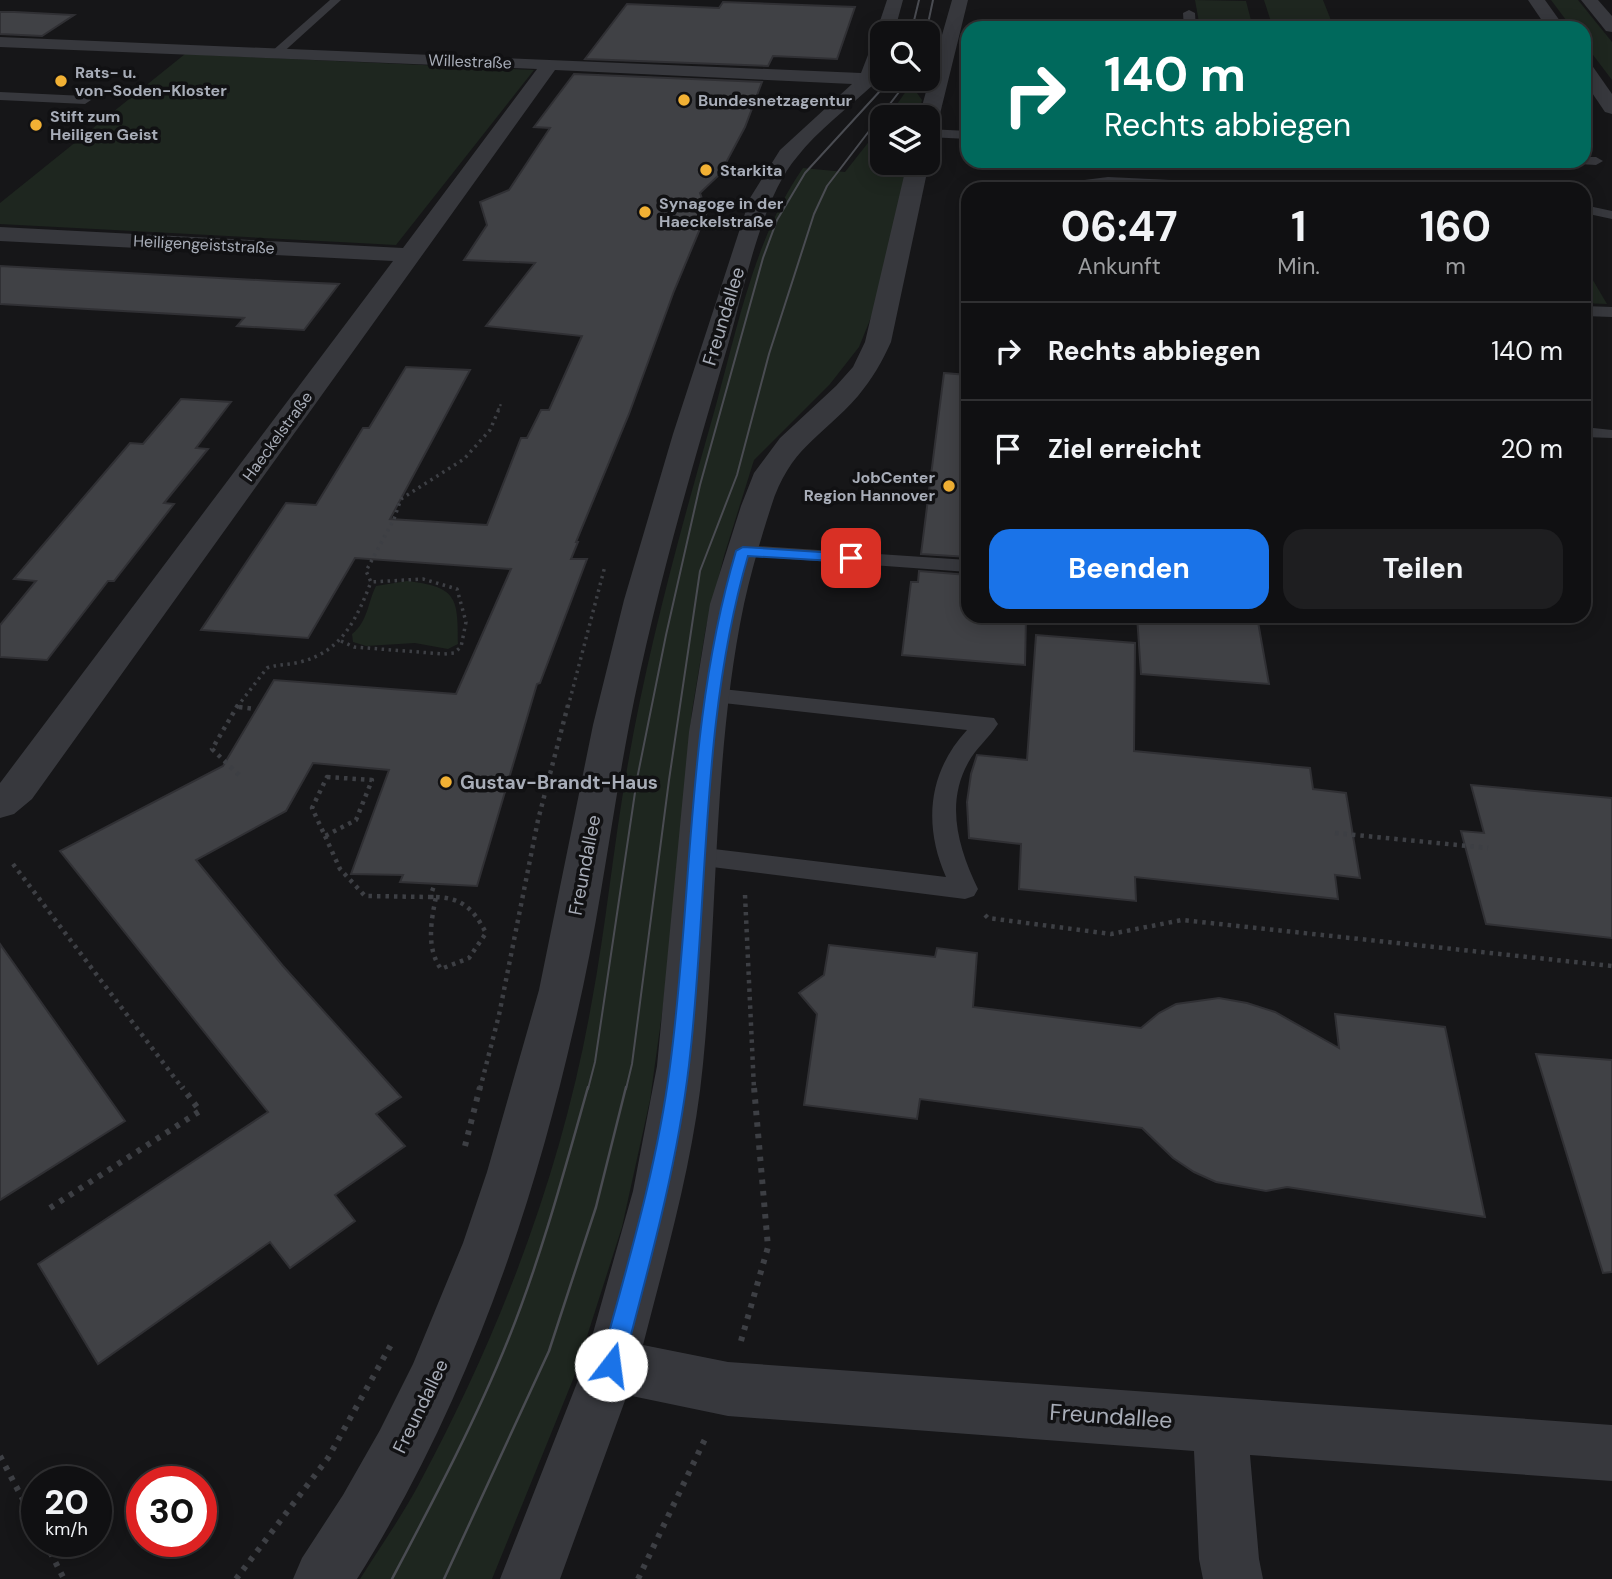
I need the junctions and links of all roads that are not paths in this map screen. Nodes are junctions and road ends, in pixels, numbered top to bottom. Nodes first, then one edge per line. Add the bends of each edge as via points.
1 (336, 0) edge
2 (895, 0) edge
3 (960, 0) edge
4 (1536, 0) edge
5 (1589, 0) edge
6 (1189, 13) dead end
7 (889, 21) edge
8 (1190, 21) edge
9 (1551, 21) edge
10 (1612, 27) edge
11 (0, 42) edge
12 (275, 54) junction
13 (870, 60) edge
14 (550, 64) junction
15 (870, 66) edge
16 (1591, 78) edge
17 (940, 79) edge
18 (0, 96) edge
19 (85, 100) dead end
20 (1612, 108) edge
21 (940, 134) edge
22 (961, 135) edge
23 (915, 175) edge
24 (1098, 182) edge
25 (1130, 182) edge
26 (1591, 210) edge
27 (1612, 215) edge
28 (0, 233) edge
29 (409, 255) junction
30 (1591, 311) edge
31 (1612, 312) edge
32 (1591, 433) edge
33 (1607, 434) dead end
34 (743, 551) junction
35 (961, 566) edge
36 (713, 696) junction
37 (0, 804) edge
38 (696, 857) junction
39 (611, 1365) junction
40 (1220, 1424) junction
41 (1612, 1453) edge
42 (323, 1579) edge
43 (530, 1579) edge
44 (1233, 1579) edge

1 - 12 lane
2 - 7 street
3 - 17 street
4 - 9 street
5 - 10 street
6 - 8 lane
11 - 12 street, Willestraße
12 - 14 street, Willestraße
13 - 14 street, Willestraße
14 - 29 street, Haeckelstraße
15 - 42 street, Freundallee via 787,154 761,198 663,513 611,723 552,1024 509,1185 447,1352 410,1430
16 - 20 street
18 - 19 lane
21 - 22 lane
23 - 34 street via 878,342 859,377 790,444 769,473
24 - 25 lane
26 - 27 lane
28 - 29 street, Heiligengeiststraße
29 - 37 street, Haeckelstraße via 72,718 18,789
30 - 31 lane
32 - 33 lane
34 - 35 lane
34 - 36 street via 727,604
36 - 38 street
36 - 38 lane via 986,724 957,758 943,796 947,850 965,889
38 - 39 street via 680,1066 658,1191
39 - 40 street, Freundallee via 728,1389
39 - 43 street
40 - 41 street, Freundallee
40 - 44 street

